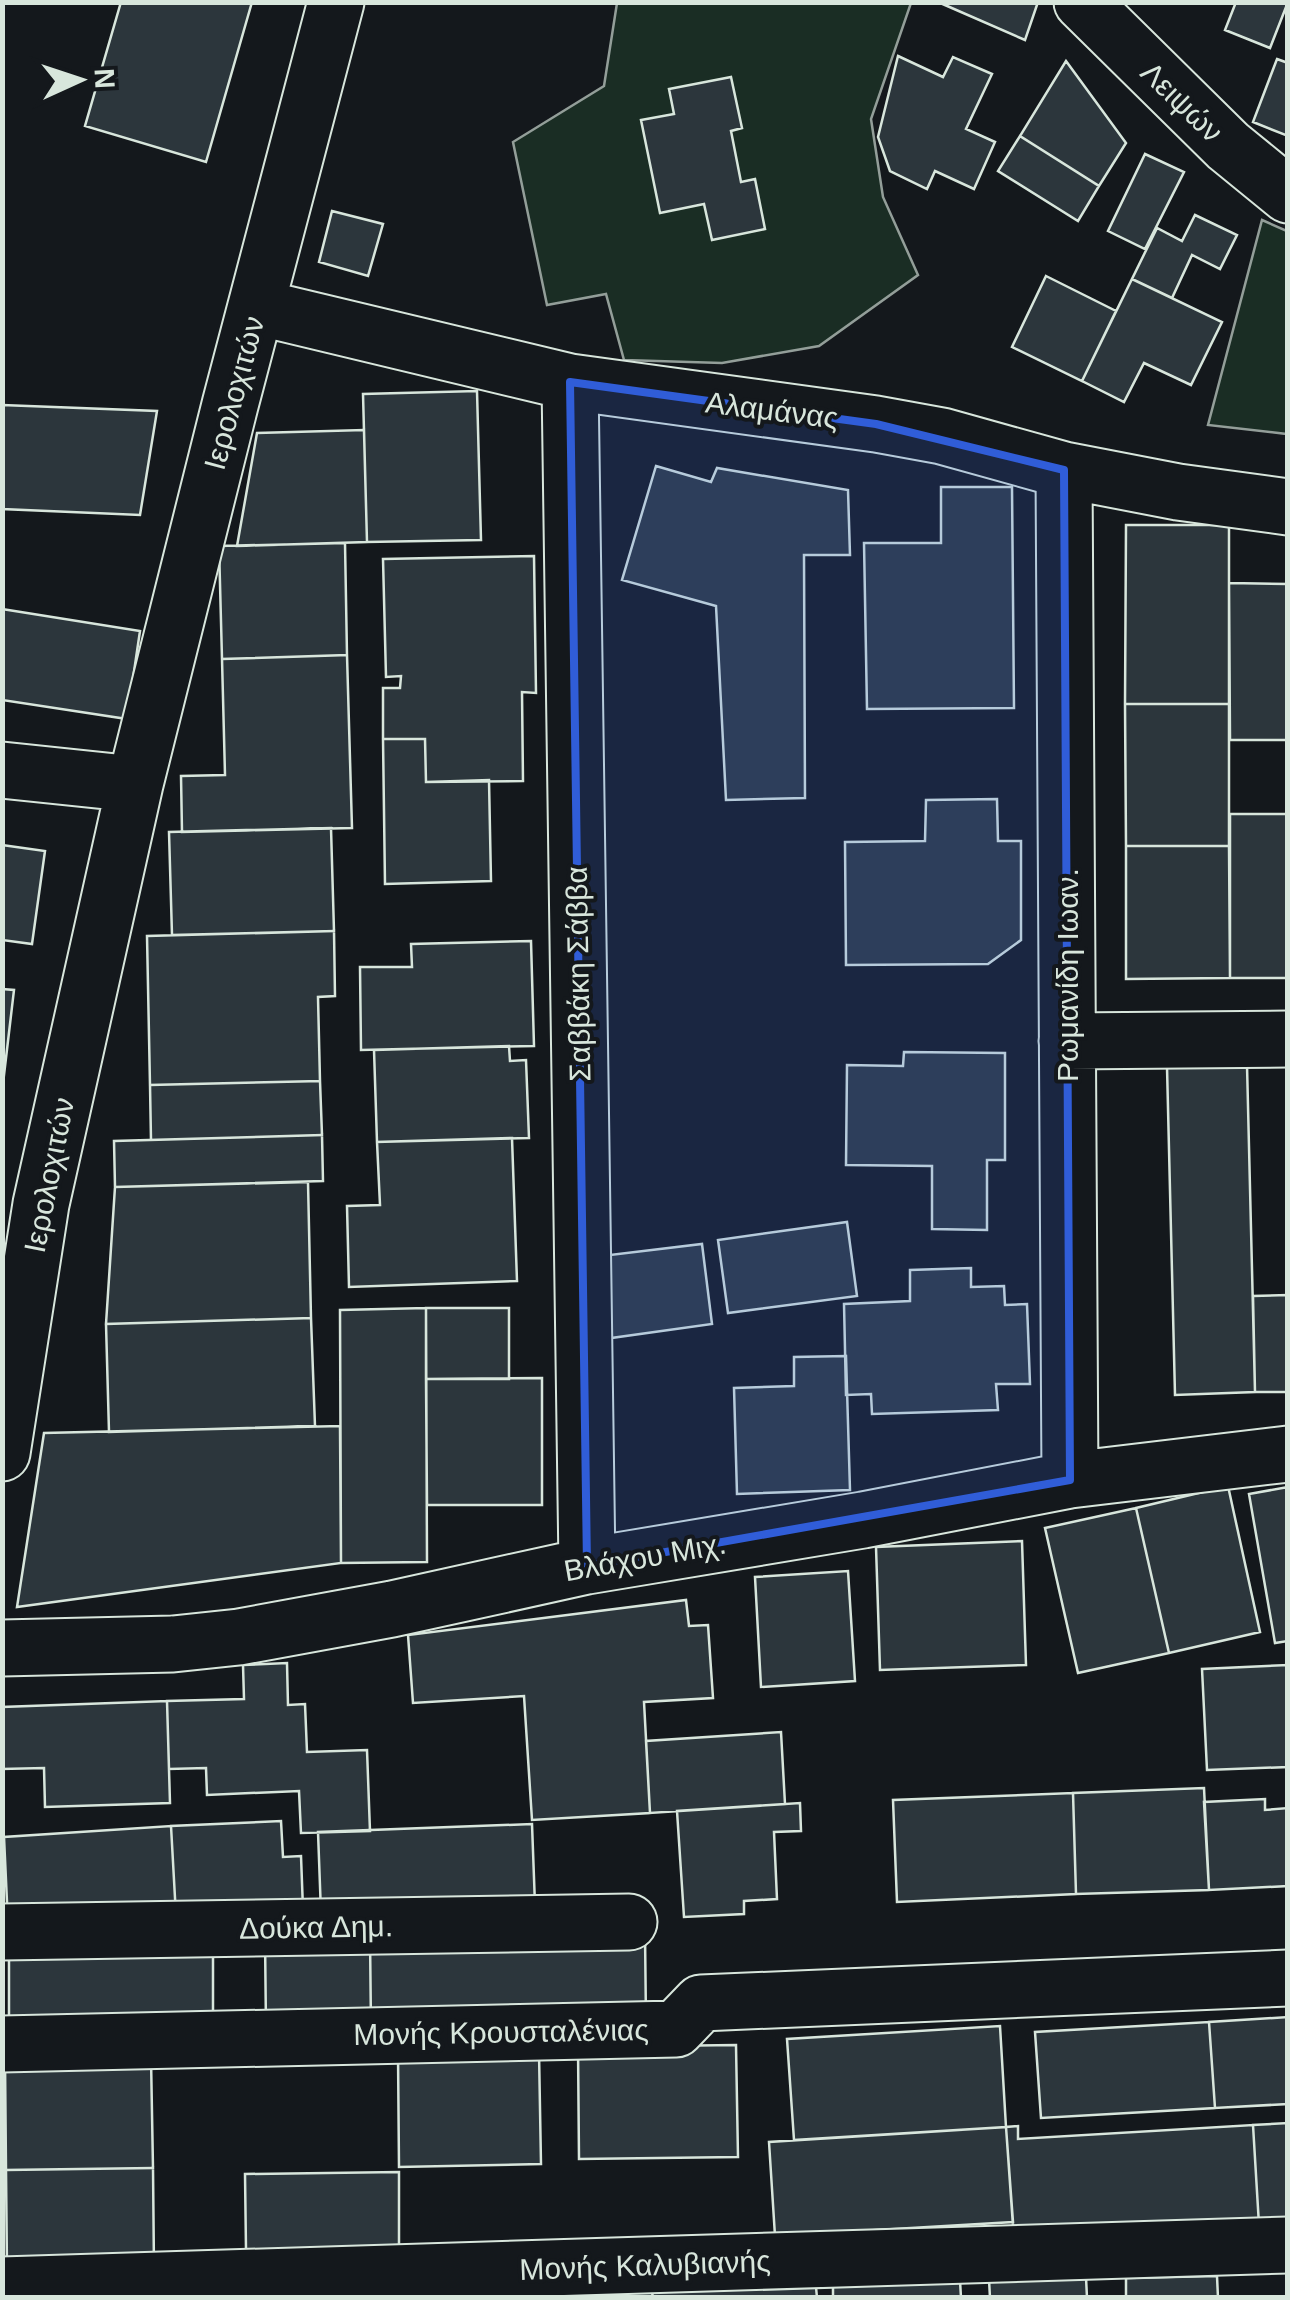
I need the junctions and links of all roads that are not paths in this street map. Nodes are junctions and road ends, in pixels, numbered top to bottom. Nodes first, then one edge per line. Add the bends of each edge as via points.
1 (336, 2) edge
2 (1082, 2) edge
3 (1288, 195) edge
4 (257, 307) junction
5 (570, 382) junction
6 (1064, 470) junction
7 (1288, 506) edge
8 (2, 770) edge
9 (135, 784) junction
10 (1288, 1040) edge
11 (1068, 1041) junction
12 (2, 1452) edge
13 (1288, 1454) edge
14 (1070, 1480) junction
15 (587, 1566) junction
16 (2, 1648) edge
17 (629, 1922) dead end
18 (2, 1932) edge
19 (1288, 1978) edge
20 (2, 2044) edge
21 (1288, 2245) edge
22 (2, 2285) edge

1 - 4 street, Ιερολοχιτών
2 - 3 street, Λειψών via 1228,146
4 - 5 street, Αλαμάνας
4 - 9 street, Ιερολοχιτών
5 - 6 street, Αλαμάνας via 876,424
5 - 15 street, Σαββάκη Σάββα
6 - 7 street, Αλαμάνας
6 - 11 street, Ρωμανίδη Ιωαν.
8 - 9 street
9 - 12 street, Ιερολοχιτών via 41,1204
10 - 11 street
11 - 14 street, Ρωμανίδη Ιωαν.
13 - 14 street, Βλάχου Μιχ.
14 - 15 street, Βλάχου Μιχ.
15 - 16 street, Βλάχου Μιχ. via 239,1637
17 - 18 street, Δούκα Δημ.
19 - 20 street, Μονής Κρουσταλένιας via 701,2002 676,2028
21 - 22 street, Μονής Καλυβιανής

